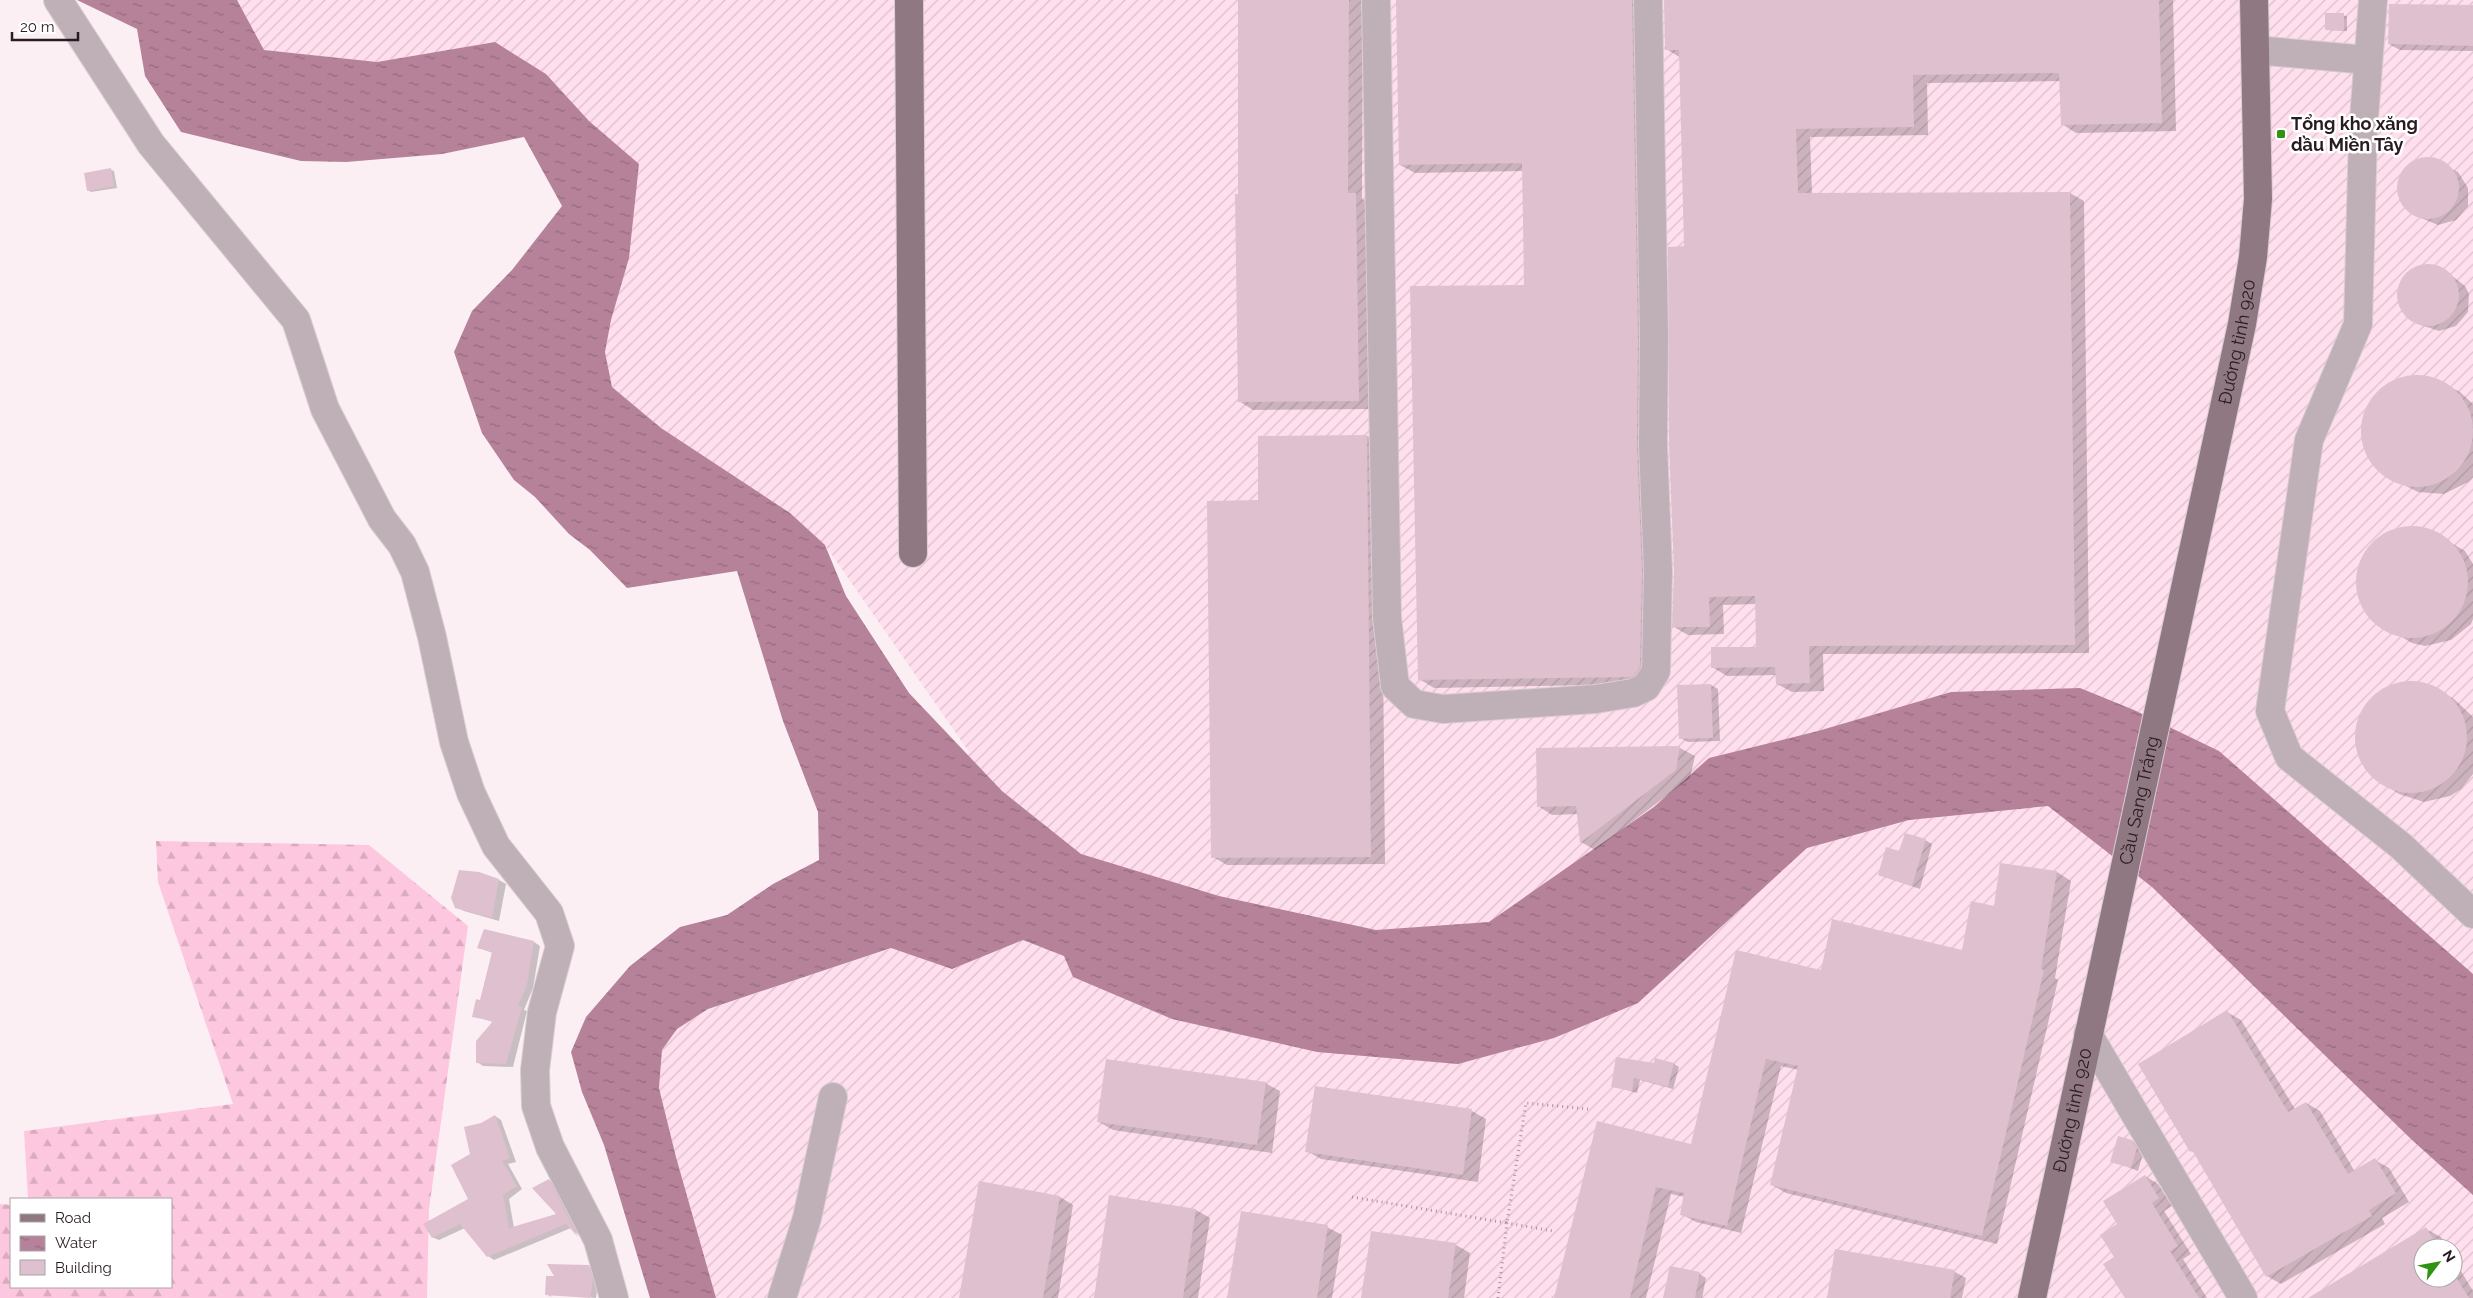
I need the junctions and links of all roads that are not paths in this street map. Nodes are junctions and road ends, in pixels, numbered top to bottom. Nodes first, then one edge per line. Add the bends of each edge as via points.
1 (58, 0) edge
2 (909, 0) edge
3 (1376, 0) edge
4 (1648, 0) edge
5 (2254, 0) edge
6 (2373, 0) edge
7 (2255, 50) junction
8 (2368, 60) junction
9 (913, 553) dead end
10 (2165, 679) joint
11 (2473, 914) edge
12 (2113, 922) joint
13 (2088, 1034) junction
14 (832, 1098) dead end
15 (614, 1298) edge
16 (782, 1298) edge
17 (2032, 1298) edge
18 (2243, 1298) edge

1 - 15 street via 151,144 296,320 325,409 382,518 402,545 415,572 454,742 471,793 496,846 550,913 560,946 542,1012 535,1070 536,1106 550,1147 598,1240
2 - 9 main road
3 - 4 street via 1387,618 1395,686 1414,704 1443,709 1596,699 1632,693 1646,687 1656,671 1658,570 1653,444
5 - 7 main road, Đường tỉnh 920
6 - 8 street
7 - 8 street
7 - 10 main road, Đường tỉnh 920 via 2258,199 2253,257 2242,324
8 - 11 street via 2358,324 2309,440 2270,711 2289,757 2401,846
10 - 12 main road, Cầu Sang Trắng
12 - 13 main road, Đường tỉnh 920
13 - 17 main road, Đường tỉnh 920
13 - 18 street
14 - 16 street via 807,1218

